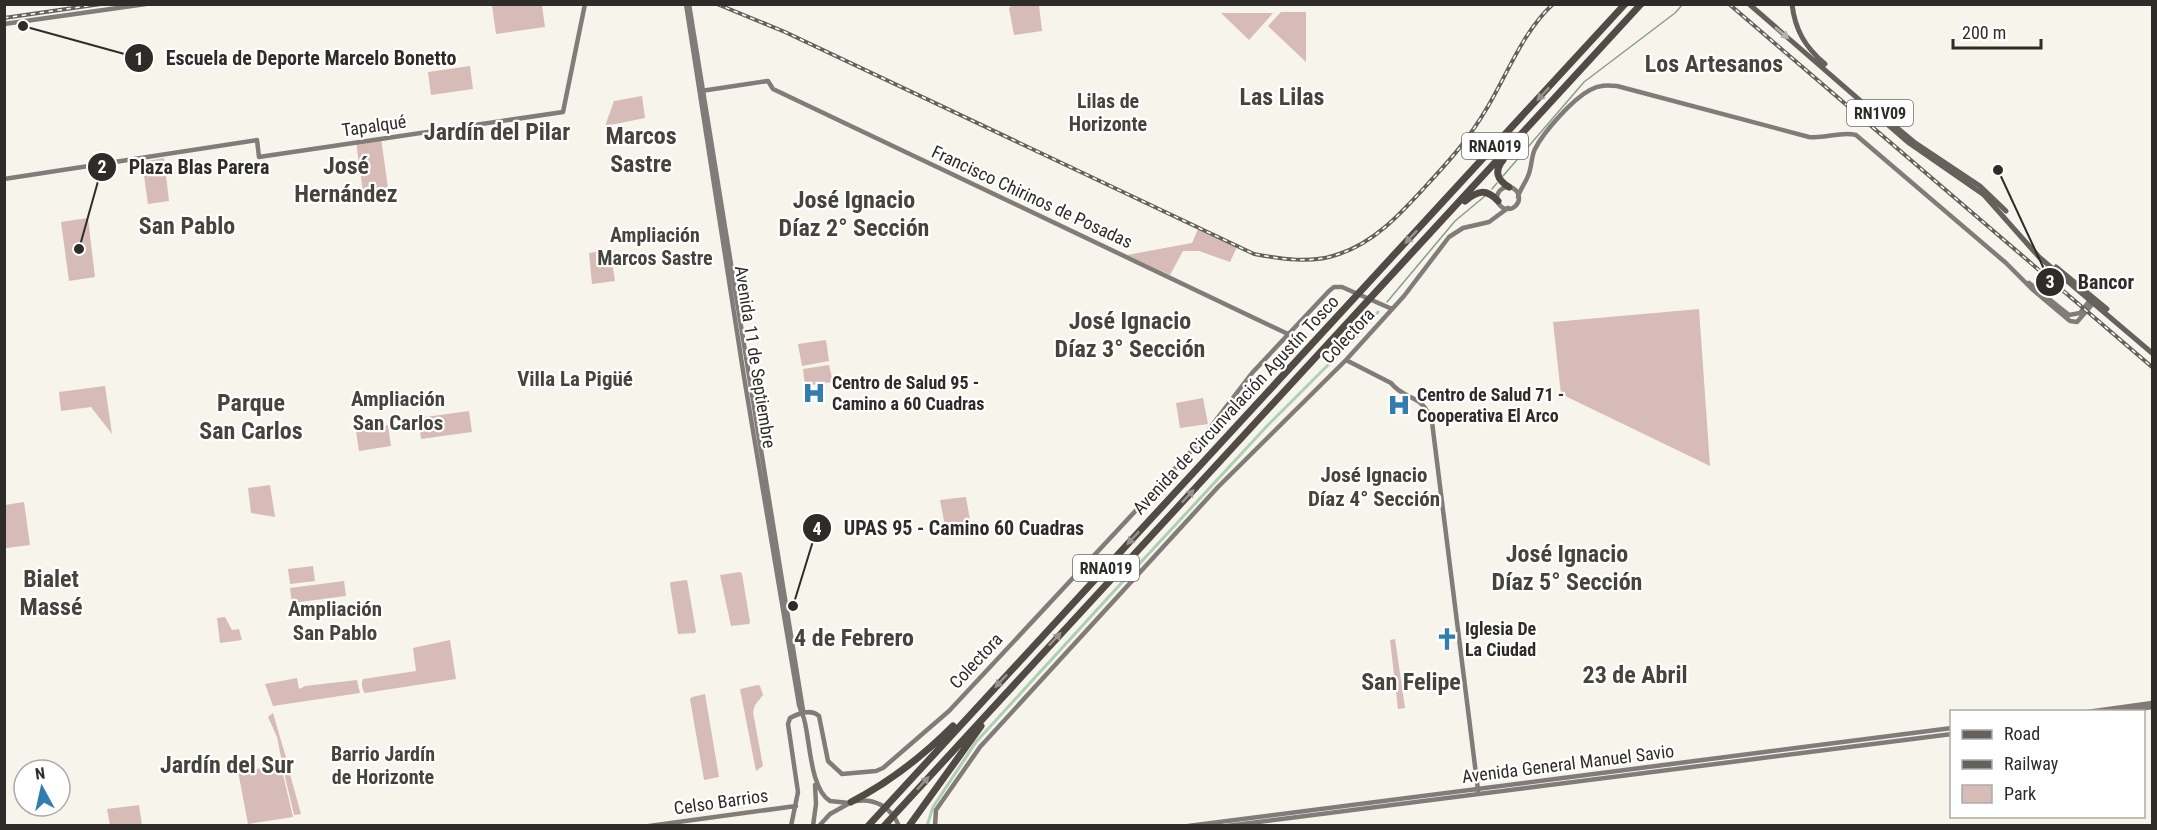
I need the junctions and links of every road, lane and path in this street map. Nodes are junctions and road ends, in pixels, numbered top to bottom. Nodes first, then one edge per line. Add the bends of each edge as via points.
1 (146, 4) edge
2 (585, 4) edge
3 (688, 4) edge
4 (1623, 4) edge
5 (1643, 4) edge
6 (1749, 4) edge
7 (1792, 4) edge
8 (4, 24) edge
9 (1577, 74) junction
10 (702, 91) junction
11 (4, 179) edge
12 (1525, 181) junction
13 (1510, 187) junction
14 (1518, 197) junction
15 (1498, 201) junction
16 (1508, 208) junction
17 (1494, 218) junction
18 (1428, 236) junction
19 (2093, 300) junction
20 (1392, 309) junction
21 (1288, 334) junction
22 (2152, 352) edge
23 (1346, 360) junction
24 (1035, 661) junction
25 (2152, 703) edge
26 (2152, 707) edge
27 (974, 710) junction
28 (2095, 710) edge
29 (2129, 710) edge
30 (803, 713) junction
31 (1950, 728) edge
32 (1950, 734) edge
33 (814, 770) junction
34 (1478, 791) junction
35 (850, 802) junction
36 (796, 806) junction
37 (649, 825) edge
38 (792, 825) edge
39 (813, 825) edge
40 (819, 825) edge
41 (868, 825) edge
42 (884, 825) edge
43 (899, 825) edge
44 (909, 825) edge
45 (935, 825) edge
46 (1188, 825) edge
47 (1227, 825) edge

1 - 8 main road
2 - 11 main road, Tapalqué via 563,112 259,157 257,140
3 - 10 main road, Avenida 11 de Septiembre
4 -> 27 highway, Avenida de Circunvalación Agustín Tosco / RNA019
5 - 9 highway, Avenida de Circunvalación Agustín Tosco / RNA019
6 -> 19 main road, RN1V09 via 1908,143 1984,195 2034,252
7 - 19 main road, RN1V09 via 1799,34 1814,54 1914,142 1987,192 2037,250
9 - 13 highway via 1499,165 1498,178
9 - 18 highway, Avenida de Circunvalación Agustín Tosco / RNA019
10 - 21 main road, Francisco Chirinos de Posadas via 768,81 773,89
10 - 30 main road, Avenida 11 de Septiembre via 785,624
12 - 13 main road
12 - 14 main road
12 - 19 main road via 1538,144 1581,96 1603,85 1809,137 1856,135 2069,315 2080,314
13 - 14 main road
13 - 15 main road via 1500,191
14 - 16 main road via 1516,205
15 - 16 main road
15 - 17 main road
15 - 18 highway via 1489,193 1476,193
16 - 17 main road
17 - 20 main road via 1453,233
24 -> 18 highway, Avenida de Circunvalación Agustín Tosco / RNA019
19 - 22 main road, RN1V09
20 - 21 main road, Colectora via 1338,287 1329,291
20 - 23 main road, Colectora
21 - 30 main road, Colectora via 1252,373 1196,446 949,711 883,768 840,773 828,761 819,716
23 - 34 main road via 1416,399 1425,406 1433,427
23 - 45 main road, Colectora via 1218,487 980,747 936,810
42 -> 24 highway, Avenida de Circunvalación Agustín Tosco / RNA019
24 - 44 highway via 969,741
25 - 28 main road
26 - 29 main road
27 - 35 highway via 895,777
27 - 41 highway, Avenida de Circunvalación Agustín Tosco / RNA019
30 - 33 main road, Avenida 11 de Septiembre
30 - 36 main road via 788,721 798,792
31 - 34 main road, Avenida General Manuel Savio
32 - 34 main road, Avenida General Manuel Savio
33 - 35 main road, Avenida 11 de Septiembre via 820,792 827,799
33 - 39 main road, Avenida 11 de Septiembre via 817,799
34 - 46 main road, Avenida General Manuel Savio
34 - 47 main road, Avenida General Manuel Savio
35 - 40 main road
35 - 43 main road via 874,802 890,811
36 - 37 main road, Celso Barrios
36 - 38 main road

